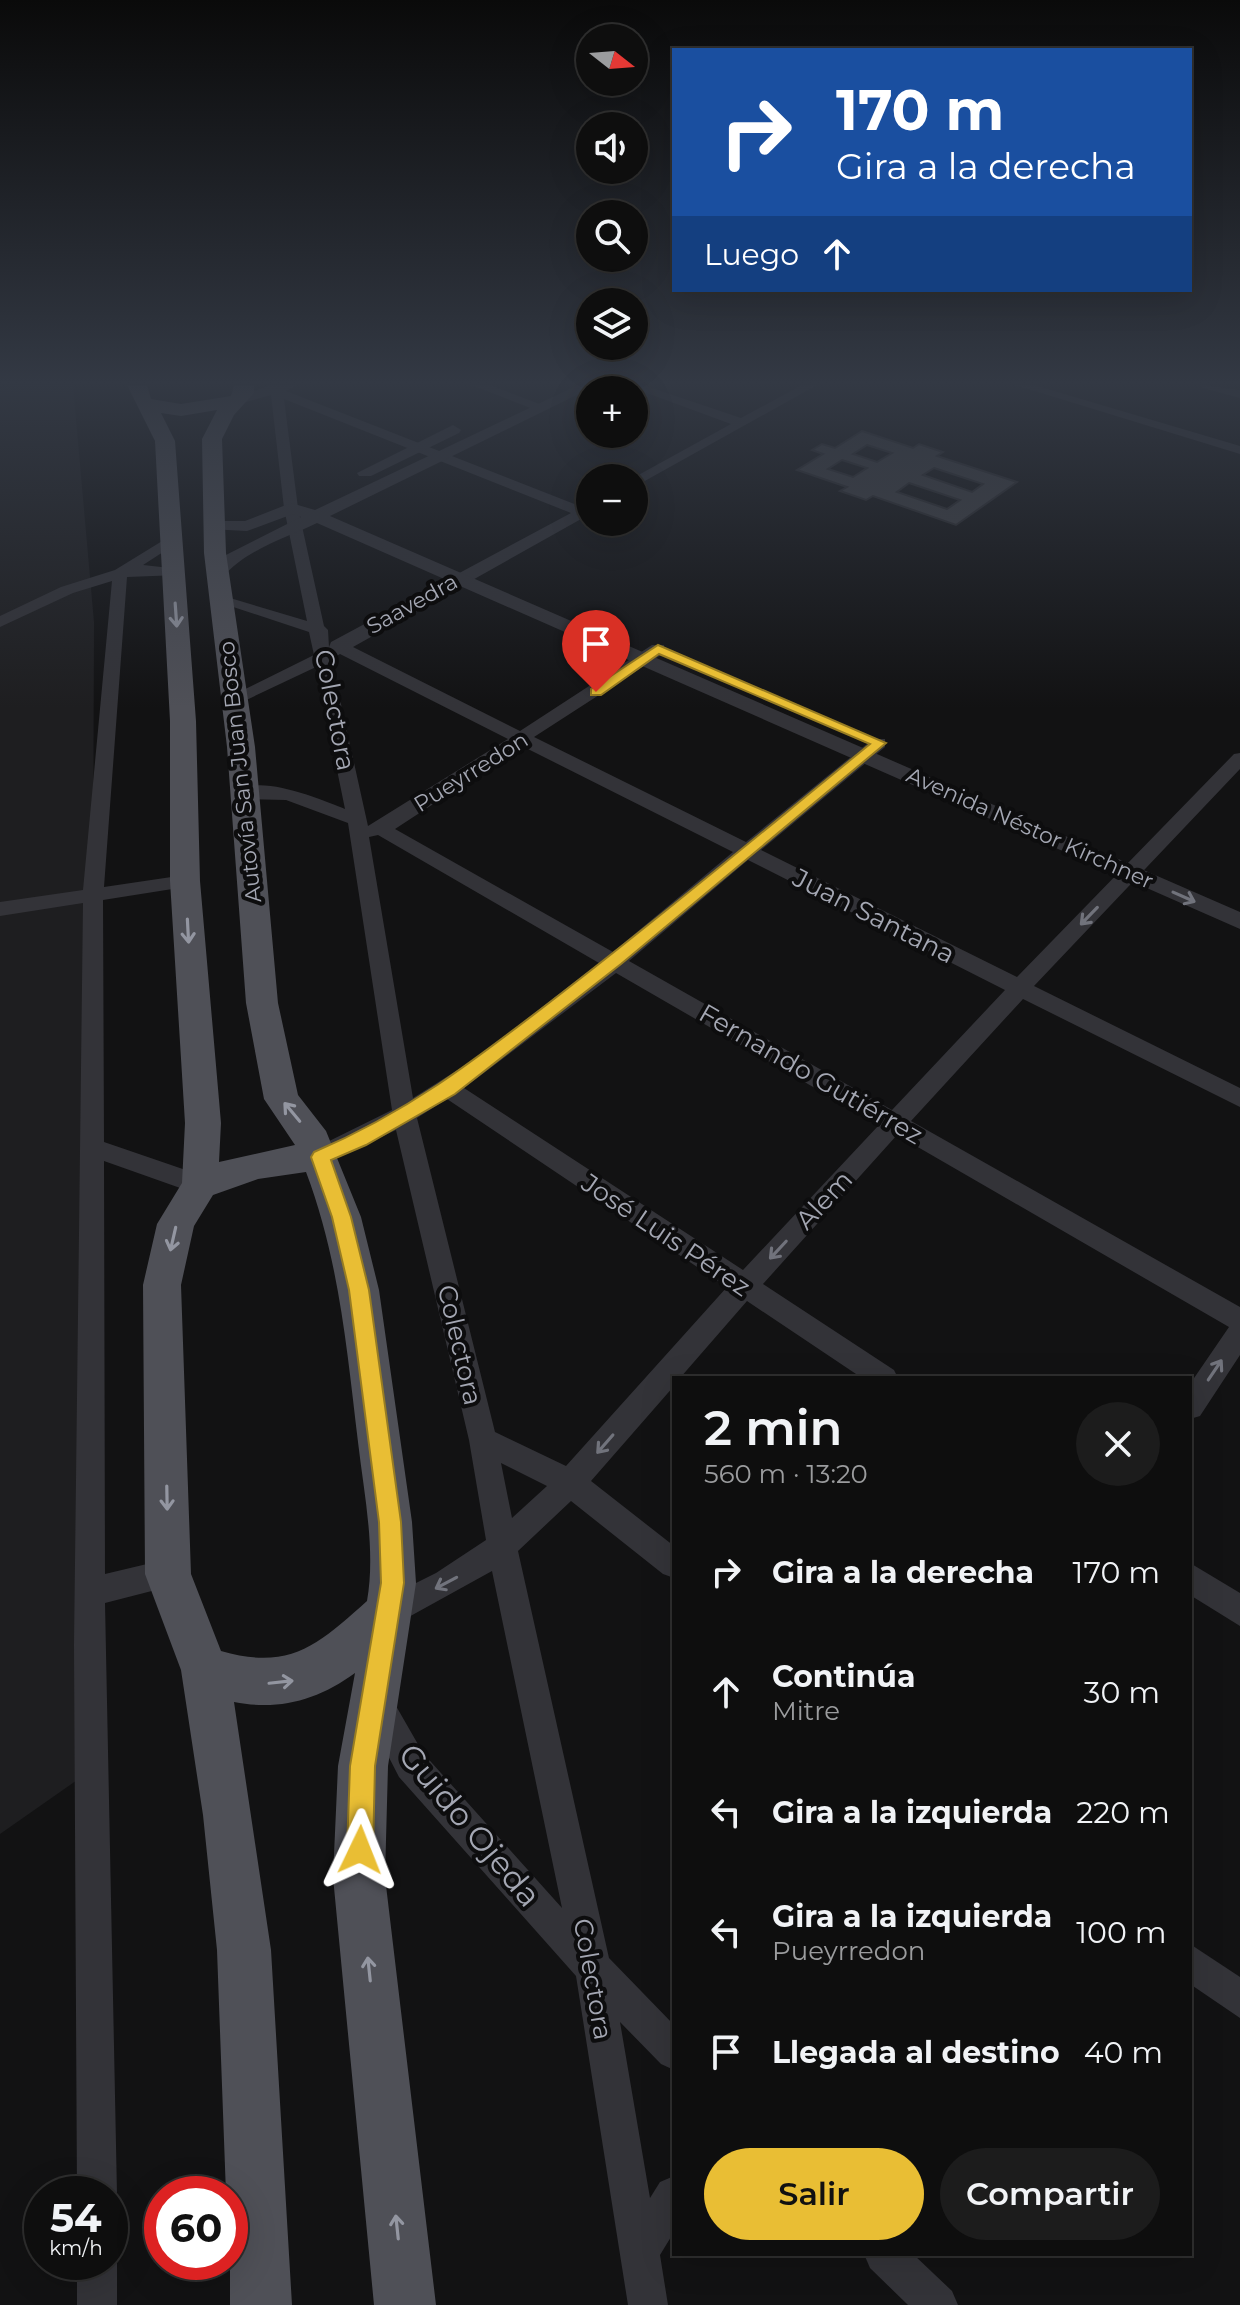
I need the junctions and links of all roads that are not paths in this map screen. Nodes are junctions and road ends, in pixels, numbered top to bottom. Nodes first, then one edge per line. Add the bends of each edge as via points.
1 (169, 493) edge
2 (213, 493) edge
3 (286, 493) edge
4 (368, 493) edge
5 (539, 493) edge
6 (319, 495) dead end
7 (576, 506) edge
8 (328, 512) junction
9 (576, 515) edge
10 (293, 518) junction
11 (214, 525) junction
12 (173, 556) junction
13 (120, 573) junction
14 (467, 574) junction
15 (219, 587) junction
16 (0, 622) edge
17 (320, 630) junction
18 (331, 651) junction
19 (652, 654) junction
20 (234, 699) junction
21 (522, 740) junction
22 (873, 750) junction
23 (1237, 767) edge
24 (245, 793) junction
25 (366, 827) junction
26 (746, 851) junction
27 (1136, 866) junction
28 (185, 881) junction
29 (93, 895) junction
30 (1240, 901) edge
31 (0, 909) edge
32 (1240, 921) edge
33 (615, 960) junction
34 (1020, 989) junction
35 (449, 1089) junction
36 (1240, 1098) edge
37 (404, 1112) junction
38 (895, 1124) junction
39 (91, 1147) junction
40 (320, 1157) junction
41 (200, 1185) junction
42 (743, 1287) junction
43 (1240, 1320) edge
44 (1240, 1333) edge
45 (881, 1376) edge
46 (1192, 1404) edge
47 (483, 1440) junction
48 (571, 1483) junction
49 (502, 1546) junction
50 (672, 1562) edge
51 (168, 1574) junction
52 (1192, 1579) edge
53 (90, 1592) junction
54 (1240, 1611) edge
55 (387, 1614) junction
56 (205, 1670) junction
57 (374, 1697) junction
58 (1192, 1964) edge
59 (593, 1968) junction
60 (1240, 2000) edge
61 (672, 2049) edge
62 (97, 2176) edge
63 (672, 2199) edge
64 (639, 2251) junction
65 (886, 2256) edge
66 (97, 2280) edge
67 (97, 2305) edge
68 (261, 2305) edge
69 (405, 2305) edge
70 (648, 2305) edge
71 (938, 2305) edge

1 - 12 main road, Autovía San Juan Bosco
2 - 11 main road, Autovía San Juan Bosco
3 - 10 street, Colectora
4 - 8 street
5 - 7 street
6 - 10 street
8 - 10 street, Avenida Néstor Kirchner
8 - 14 street, Avenida Néstor Kirchner
9 - 14 street, Saavedra
10 - 11 street
10 - 15 street via 235,556
10 - 17 street, Colectora
11 - 15 main road, Autovía San Juan Bosco
12 - 13 street
12 - 13 street via 143,570
12 -> 28 main road, Autovía San Juan Bosco
13 - 16 street via 67,590
13 - 29 street
14 - 18 street, Saavedra
14 - 19 street, Avenida Néstor Kirchner
15 - 17 street
15 - 20 main road, Autovía San Juan Bosco
17 - 18 street, Colectora
18 - 20 street, Saavedra
18 - 21 street, Juan Santana
18 - 25 street, Colectora
19 - 21 street, Pueyrredon
19 - 22 street, Avenida Néstor Kirchner
20 - 24 main road, Autovía San Juan Bosco
21 - 25 street, Pueyrredon
21 - 26 street, Juan Santana
22 - 26 street
22 - 27 street, Avenida Néstor Kirchner
23 - 27 street, Alem
24 - 25 street, Fernando Gutiérrez via 288,794
40 -> 24 main road, Autovía San Juan Bosco via 308,1131 281,1099 273,1070 262,1003
25 - 33 street, Fernando Gutiérrez
25 - 37 street, Colectora
26 - 33 street
26 - 34 street, Juan Santana
27 - 30 street, Avenida Néstor Kirchner
27 -> 32 street, Avenida Néstor Kirchner
27 -> 34 street, Alem
28 - 29 street
28 -> 41 main road, Autovía San Juan Bosco via 203,1123
29 - 31 street
29 - 39 street
33 - 35 street
33 - 38 street, Fernando Gutiérrez
34 - 36 street, Juan Santana
34 - 38 street, Alem
35 - 37 street
35 - 42 street, José Luis Pérez
37 - 40 street
37 - 47 street, Colectora
38 -> 42 street, Alem
38 - 43 street, Fernando Gutiérrez
39 - 41 street
39 - 53 street
40 - 41 main road via 278,1158
40 - 55 main road, Autovía San Juan Bosco via 342,1217 359,1290 390,1522 393,1583
41 -> 51 main road, Autovía San Juan Bosco via 176,1224 162,1285
42 - 45 street, José Luis Pérez
42 -> 48 street, Alem
46 -> 44 street
47 - 48 street
47 - 49 street, Colectora
48 - 49 street, Alem
48 - 50 street
49 -> 55 street, Alem via 462,1575
49 - 59 street, Colectora
51 - 53 street
51 - 56 main road, Autovía San Juan Bosco
52 - 54 street
53 - 62 street
56 -> 55 main road via 239,1682 301,1680 328,1667
55 - 57 main road, Autovía San Juan Bosco
56 - 68 main road, Autovía San Juan Bosco via 244,1950
57 - 59 street, Guido Ojeda via 411,1765
69 -> 57 main road, Autovía San Juan Bosco via 359,1877 363,1766
58 - 60 street
59 - 61 street, Guido Ojeda
59 - 64 street, Colectora
63 - 64 street
64 - 70 street, Colectora
65 - 71 street
66 - 67 street

